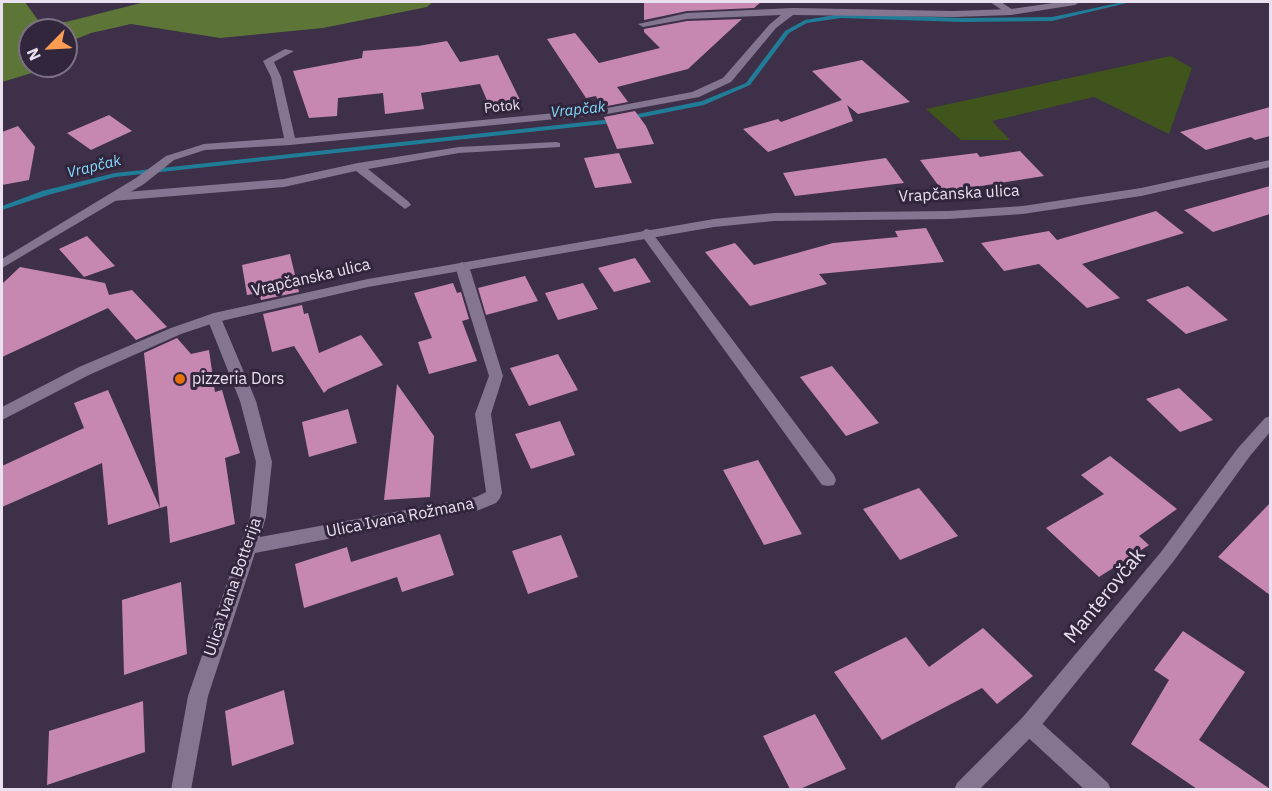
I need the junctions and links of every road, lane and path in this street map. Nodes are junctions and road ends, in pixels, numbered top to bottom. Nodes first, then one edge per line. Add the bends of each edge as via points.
1 (782, 2) edge
2 (995, 2) edge
3 (1075, 2) edge
4 (793, 11) junction
5 (1011, 12) junction
6 (643, 24) dead end
7 (289, 51) dead end
8 (290, 142) junction
9 (556, 145) dead end
10 (1270, 164) edge
11 (358, 167) junction
12 (113, 197) junction
13 (405, 205) dead end
14 (646, 233) junction
15 (2, 264) edge
16 (462, 266) junction
17 (214, 318) junction
18 (2, 414) edge
19 (1270, 422) edge
20 (828, 480) dead end
21 (247, 547) junction
22 (1029, 725) junction
23 (180, 789) edge
24 (964, 789) edge
25 (1101, 789) edge

1 - 4 street
2 - 5 street
3 - 5 street
4 - 5 street
4 - 6 street via 687,16
4 - 8 street, Potok via 773,26 727,80 695,95 607,111
7 - 8 street via 268,61 276,77
8 - 12 street, Potok via 204,147 170,158
9 - 11 street via 459,150
10 - 14 street, Vrapčanska ulica via 1130,194 1041,208 949,215 774,217
11 - 12 street via 284,183
11 - 13 street
12 - 15 street, Potok
14 - 16 street, Vrapčanska ulica
14 - 20 street
16 - 17 street, Vrapčanska ulica
16 - 21 street, Ulica Ivana Rožmana via 496,376 483,414 494,493 479,503
17 - 18 street, Vrapčanska ulica via 141,345
17 - 21 street, Ulica Ivana Botterija via 248,401 264,462 258,517
19 - 22 street, Manterovčak via 1167,557
21 - 23 street, Ulica Ivana Botterija via 198,696
22 - 24 street, Manterovčak
22 - 25 street

